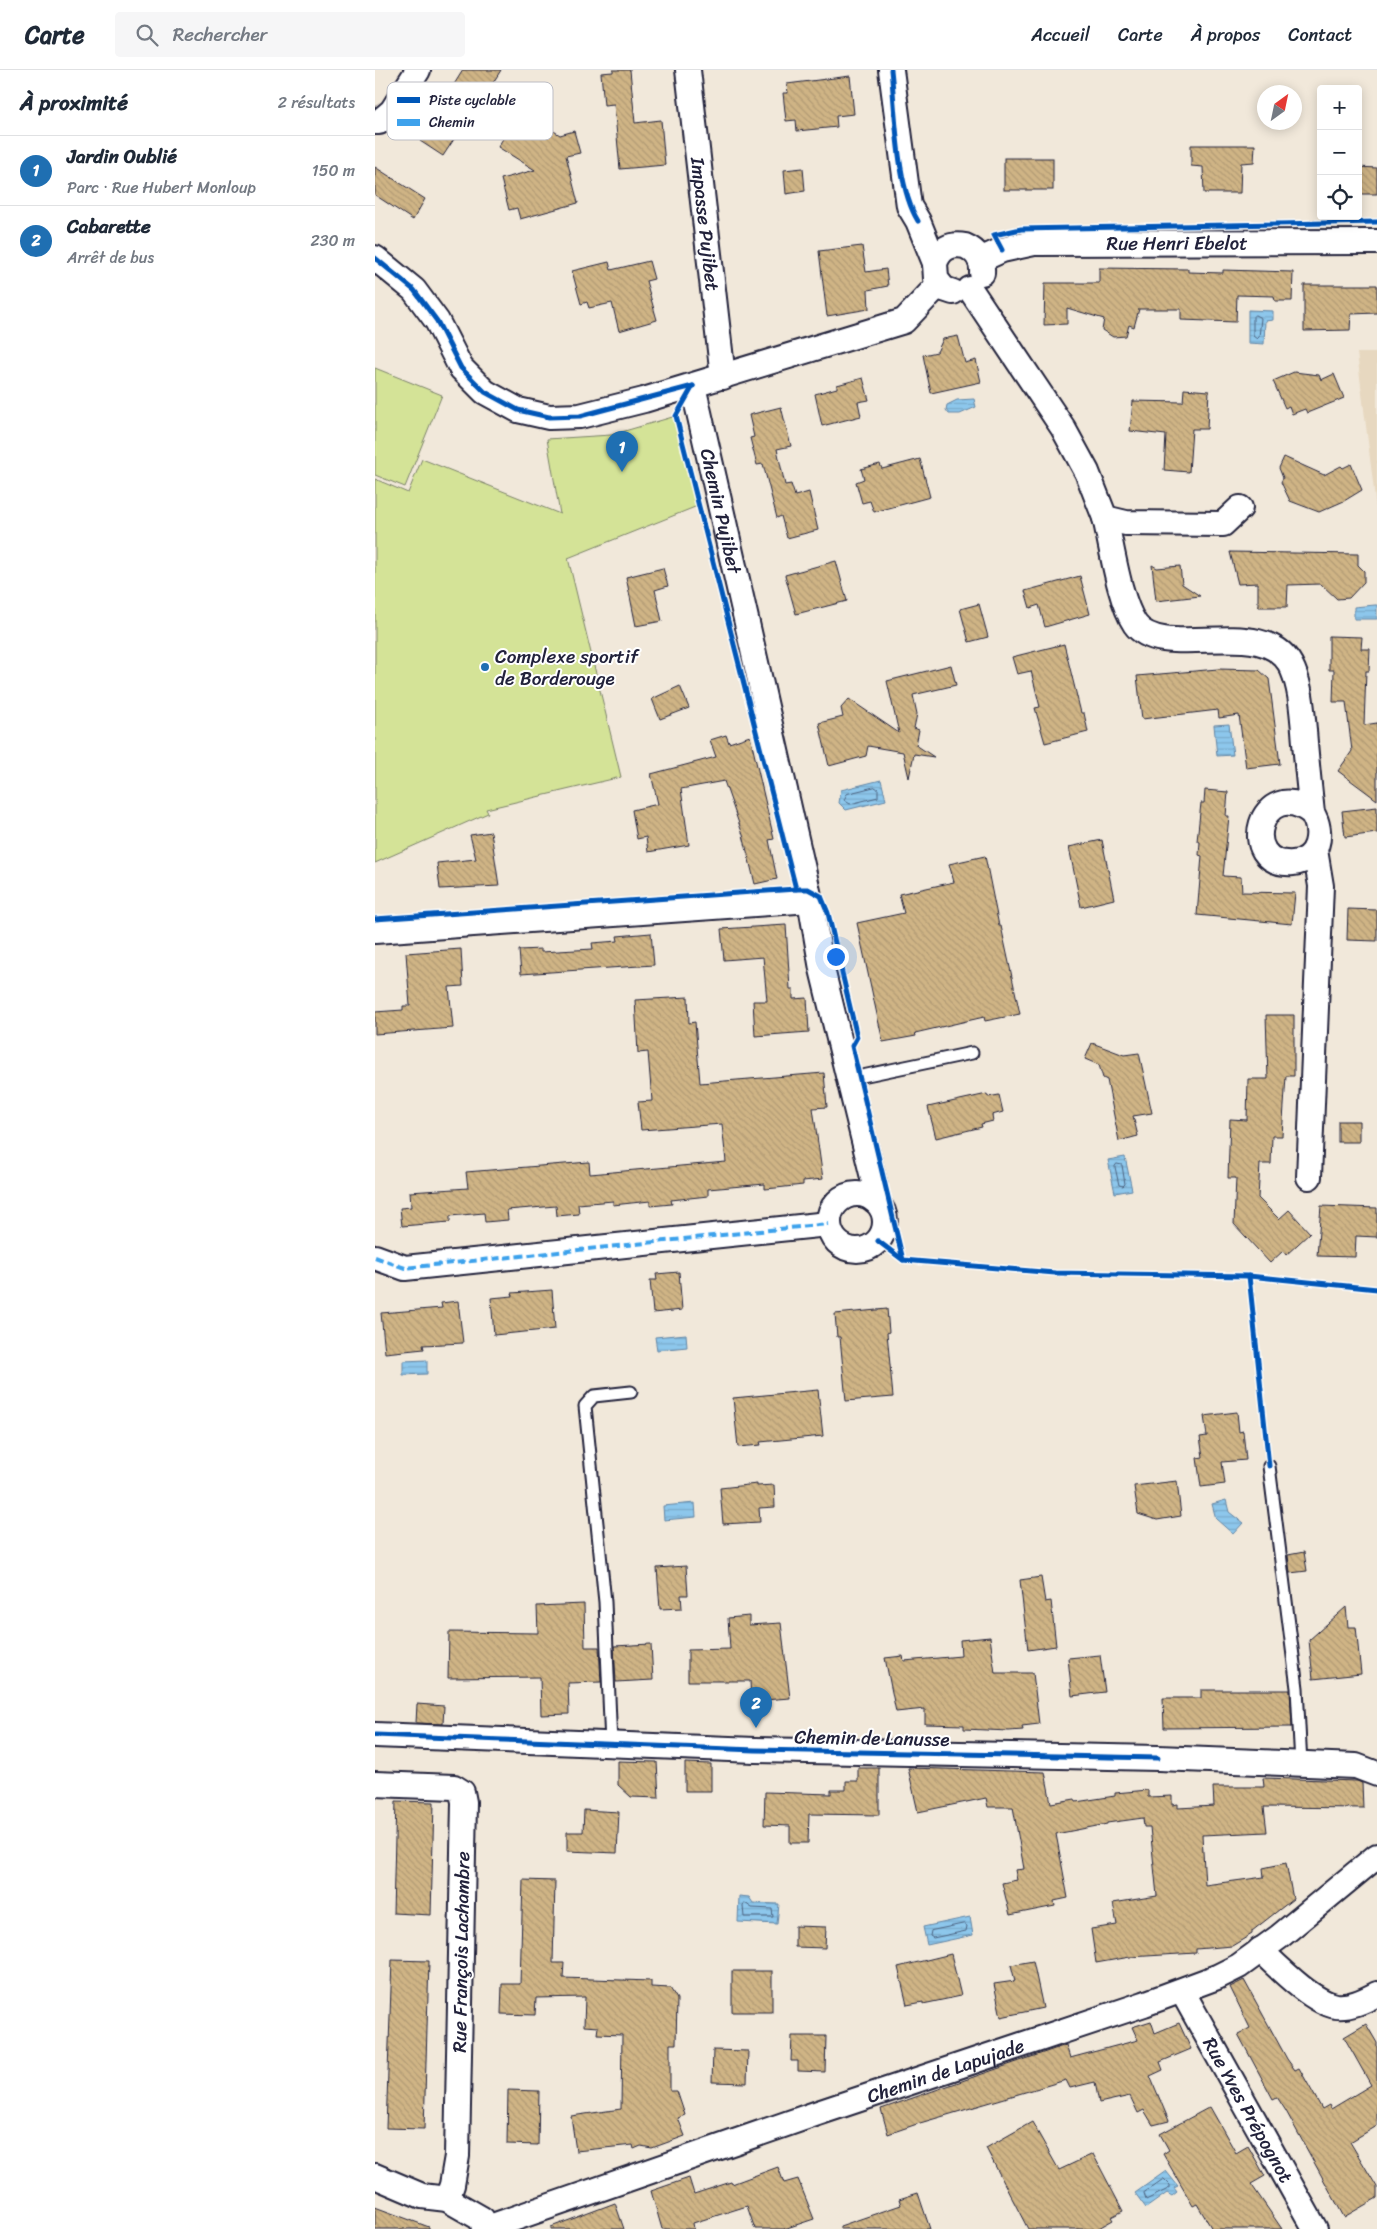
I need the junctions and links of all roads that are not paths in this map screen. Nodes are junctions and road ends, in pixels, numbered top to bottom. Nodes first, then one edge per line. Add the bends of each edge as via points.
1 (418, 70) edge
2 (688, 70) edge
3 (891, 70) edge
4 (410, 82) edge
5 (387, 115) edge
6 (375, 122) edge
7 (918, 221) junction
8 (1377, 242) edge
9 (959, 245) junction
10 (375, 258) edge
11 (980, 260) junction
12 (937, 273) junction
13 (970, 290) junction
14 (723, 377) junction
15 (693, 386) junction
16 (1240, 508) dead end
17 (1105, 518) junction
18 (1312, 813) junction
19 (1315, 850) junction
20 (811, 900) junction
21 (375, 931) edge
22 (972, 1054) dead end
23 (848, 1079) junction
24 (1309, 1177) dead end
25 (874, 1200) junction
26 (829, 1224) junction
27 (375, 1257) edge
28 (631, 1392) dead end
29 (1269, 1466) dead end
30 (375, 1735) edge
31 (611, 1745) junction
32 (1301, 1764) junction
33 (1377, 1774) edge
34 (375, 1784) edge
35 (1377, 1856) edge
36 (1260, 1950) junction
37 (1182, 1991) junction
38 (1377, 1994) edge
39 (375, 2176) edge
40 (447, 2199) junction
41 (484, 2229) edge
42 (1315, 2229) edge

1 - 4 street
2 - 14 street, Impasse Pujibet
3 - 7 street via 909,206
5 - 6 street
7 - 9 street
7 - 12 street
8 - 11 street, Rue Henri Ebelot via 1034,243 1002,250
9 - 11 street via 974,251
9 - 12 street via 941,251
10 - 15 street via 414,290 437,321 461,368 485,392 518,410 549,417 580,416
11 - 13 street via 982,274
12 - 13 street via 950,292
12 - 14 street via 904,321
13 - 17 street via 1063,428 1087,472
14 - 15 street
15 - 20 street, Chemin Pujibet
16 - 17 street via 1223,524 1126,523
17 - 18 street via 1127,609 1136,626 1155,638 1260,641 1278,650 1293,668 1300,696
18 - 19 street via 1320,832
18 - 19 street via 1292,803 1270,809 1261,823 1259,840 1264,851 1284,863 1301,861
19 - 24 street via 1321,886
20 - 21 street
20 - 23 street, Chemin Pujibet via 822,969
22 - 23 lane
23 - 25 street, Chemin Pujibet via 875,1186
25 - 26 street via 857,1194 848,1195 833,1206
25 - 26 street, Chemin Pujibet via 880,1206 885,1224 878,1241 870,1247 852,1250 843,1246 831,1233
26 - 27 street via 405,1268
28 - 31 lane via 594,1396 585,1406 605,1602
29 - 32 lane via 1297,1688
30 - 31 street, Chemin de Lanusse
31 - 32 street, Chemin de Lanusse
32 - 33 street, Chemin de Lanusse via 1356,1766
34 - 40 street, Rue François Lachambre via 454,1787 462,1792 464,1802 457,2156
35 - 36 street, Chemin de Lapujade
36 - 37 street, Chemin de Lapujade via 1239,1966
36 - 38 street via 1319,1999 1336,2006 1353,2004
37 - 41 street, Chemin de Lapujade
37 - 42 street, Rue Yves Prépognot
39 - 40 street via 422,2196
40 - 41 street via 482,2219

